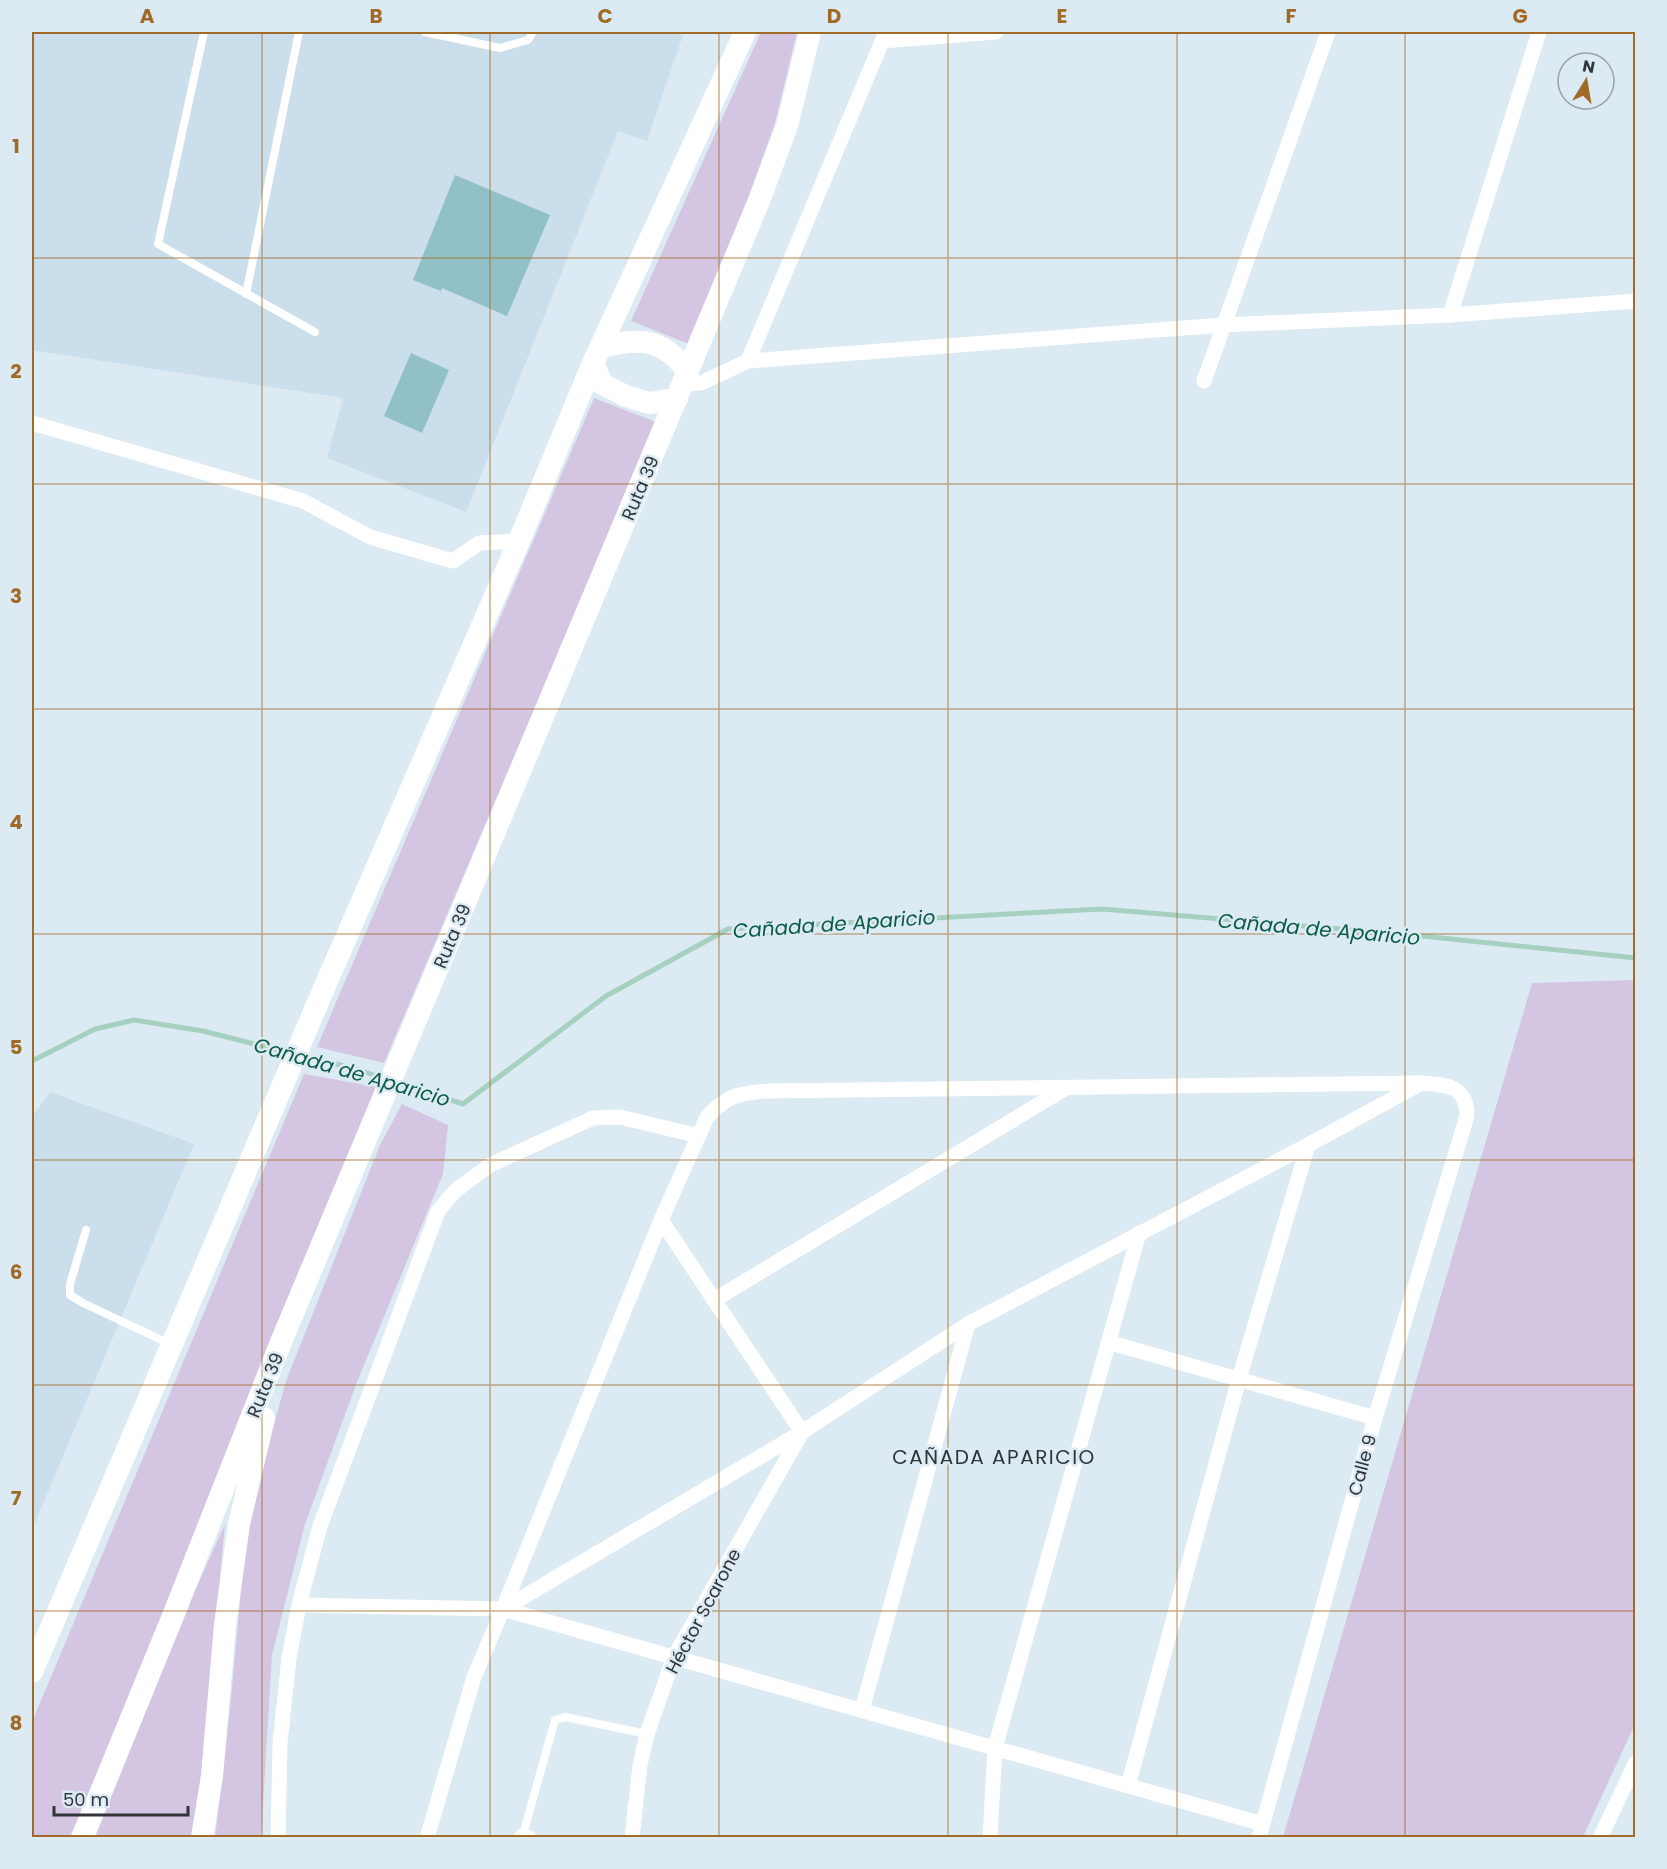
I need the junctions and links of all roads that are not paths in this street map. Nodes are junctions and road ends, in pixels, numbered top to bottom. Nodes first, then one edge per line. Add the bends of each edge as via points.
1 (204, 32) edge
2 (299, 32) edge
3 (425, 32) edge
4 (533, 32) edge
5 (745, 32) edge
6 (810, 32) edge
7 (996, 32) edge
8 (1328, 32) edge
9 (1539, 32) edge
10 (884, 36) edge
11 (246, 294) junction
12 (1635, 301) edge
13 (1450, 315) junction
14 (1223, 325) junction
15 (315, 332) dead end
16 (597, 355) junction
17 (748, 361) junction
18 (1204, 381) dead end
19 (683, 385) junction
20 (32, 423) edge
21 (519, 542) junction
22 (1421, 1083) junction
23 (1067, 1087) junction
24 (699, 1136) junction
25 (1308, 1145) junction
26 (662, 1220) junction
27 (86, 1230) dead end
28 (1138, 1233) junction
29 (714, 1300) junction
30 (968, 1324) junction
31 (281, 1342) junction
32 (1108, 1342) junction
33 (172, 1344) junction
34 (1239, 1379) junction
35 (1375, 1418) junction
36 (802, 1432) junction
37 (299, 1605) junction
38 (503, 1609) junction
39 (674, 1657) junction
40 (32, 1672) edge
41 (862, 1710) junction
42 (647, 1734) junction
43 (995, 1748) junction
44 (1635, 1762) edge
45 (1128, 1786) junction
46 (1261, 1831) edge
47 (524, 1837) edge
48 (82, 1838) edge
49 (202, 1838) edge
50 (278, 1838) edge
51 (427, 1838) edge
52 (632, 1838) edge
53 (990, 1838) edge
54 (1600, 1838) edge

1 - 11 lane via 158,244
2 - 11 lane
3 - 4 lane via 500,48 528,40
5 - 16 main road
6 - 19 main road, Ruta 39 via 787,126
7 - 10 street
8 - 14 street
9 - 13 street
10 - 17 street
11 - 15 lane
12 - 13 street
13 - 14 street
14 - 17 street
14 - 18 street
16 - 19 main road via 630,340 653,344 675,355
16 - 19 main road via 602,384 626,396 649,403
16 - 21 main road
17 - 19 street via 700,383
19 - 31 main road, Ruta 39
20 - 21 street via 303,501 370,537 453,561 479,543
21 - 33 main road
22 - 23 street
22 - 25 street
22 - 35 street, Calle 9 via 1459,1091 1467,1116
23 - 24 street via 741,1092 719,1104
23 - 29 street
24 - 26 street
24 - 37 street via 620,1117 593,1118 490,1165 455,1191 438,1211 320,1526
25 - 28 street
25 - 34 street
26 - 29 street
26 - 38 street
27 - 33 lane via 70,1295
28 - 30 street
28 - 32 street
29 - 36 street
30 - 36 street
30 - 41 street
31 - 48 main road, Ruta 39
31 - 49 main road via 239,1524
32 - 34 street
32 - 43 street
33 - 40 main road
34 - 35 street
34 - 45 street
35 - 46 street, Calle 9
36 - 38 street
36 - 39 street, Héctor Scarone
37 - 38 street
37 - 50 street via 280,1743
38 - 39 street
38 - 51 street via 474,1677
39 - 41 street
39 - 42 street, Héctor Scarone
41 - 43 street
42 - 47 lane via 565,1717 555,1720
42 - 52 street, Héctor Scarone
43 - 45 street
43 - 53 street
44 - 54 street
45 - 46 street

